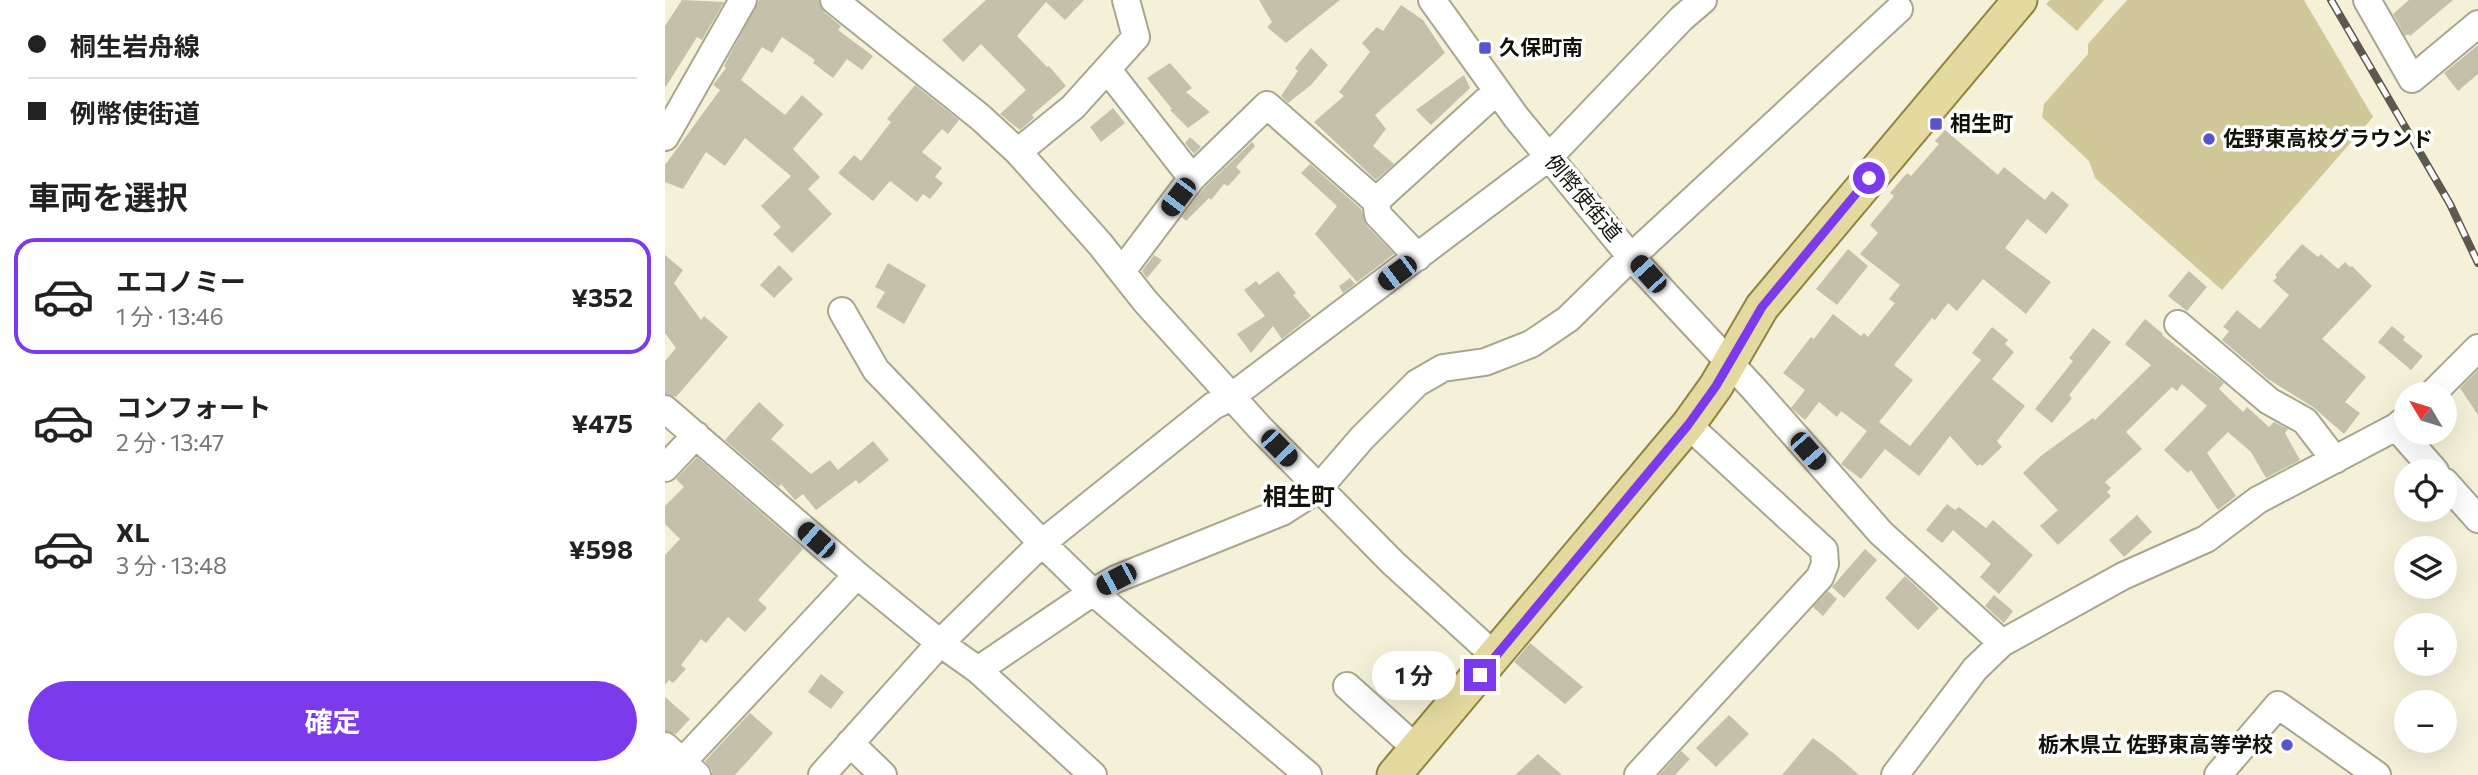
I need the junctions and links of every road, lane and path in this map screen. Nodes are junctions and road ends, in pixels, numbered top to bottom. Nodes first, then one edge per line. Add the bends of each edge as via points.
1 (743, 0) edge
2 (834, 0) edge
3 (1126, 0) edge
4 (1432, 0) edge
5 (1703, 0) edge
6 (2020, 0) edge
7 (2367, 0) edge
8 (1899, 9) dead end
9 (2478, 24) edge
10 (1107, 69) junction
11 (1497, 91) junction
12 (665, 137) edge
13 (1019, 152) junction
14 (1549, 157) junction
15 (1192, 178) junction
16 (1376, 201) junction
17 (1418, 257) junction
18 (1631, 257) junction
19 (1122, 271) junction
20 (842, 311) dead end
21 (2178, 324) dead end
22 (2478, 348) edge
23 (1730, 363) junction
24 (2444, 382) edge
25 (1231, 397) junction
26 (665, 409) edge
27 (1688, 425) junction
28 (2394, 427) edge
29 (696, 435) junction
30 (2335, 460) junction
31 (665, 468) edge
32 (1318, 489) junction
33 (2457, 495) edge
34 (2478, 519) edge
35 (1042, 543) junction
36 (856, 575) junction
37 (1093, 592) junction
38 (940, 643) junction
39 (2002, 643) junction
40 (1495, 656) junction
41 (978, 670) junction
42 (1347, 686) dead end
43 (851, 743) junction
44 (1417, 749) junction
45 (679, 764) edge
46 (1640, 774) edge
47 (822, 775) edge
48 (883, 775) edge
49 (1093, 775) edge
50 (1308, 775) edge
51 (1394, 775) edge
52 (1895, 775) edge
53 (2218, 775) edge
54 (2377, 775) edge

1 - 12 street
2 - 13 street
3 - 10 street via 1136,37
4 - 11 street, 例幣使街道
5 - 14 street
6 - 23 main road via 1762,307
7 - 9 street via 2412,79
8 - 18 street
10 - 13 street via 1073,107
10 - 15 street
11 - 14 street, 例幣使街道
11 - 16 street
13 - 19 street
14 - 17 street
14 - 18 street, 例幣使街道
15 - 16 street via 1268,105
15 - 19 street
16 - 17 street via 1378,215
17 - 25 street
18 - 23 street, 例幣使街道
18 - 32 street via 1568,319 1531,344 1485,362 1443,368 1417,383
19 - 25 street
20 - 35 street via 876,370
21 - 30 street via 2269,401 2305,421
22 - 24 street
23 - 27 main road
23 - 39 street, 例幣使街道 via 1881,533
25 - 32 street
25 - 35 street via 1213,406
26 - 29 street
27 - 40 main road
27 - 46 street via 1825,550 1825,564 1820,578
28 - 30 street
29 - 31 street
29 - 36 street
30 - 39 street via 2258,500 2206,539 2123,576
32 - 37 street via 1282,512
32 - 40 street
33 - 34 street
35 - 37 street
35 - 38 street
36 - 38 street
36 - 45 street
37 - 41 street
37 - 50 street
38 - 41 street
38 - 43 street
39 - 52 street via 1975,669
40 - 44 main road
41 - 49 street
42 - 44 street
43 - 47 street
43 - 48 street
44 - 51 main road
53 - 54 street via 2278,705

